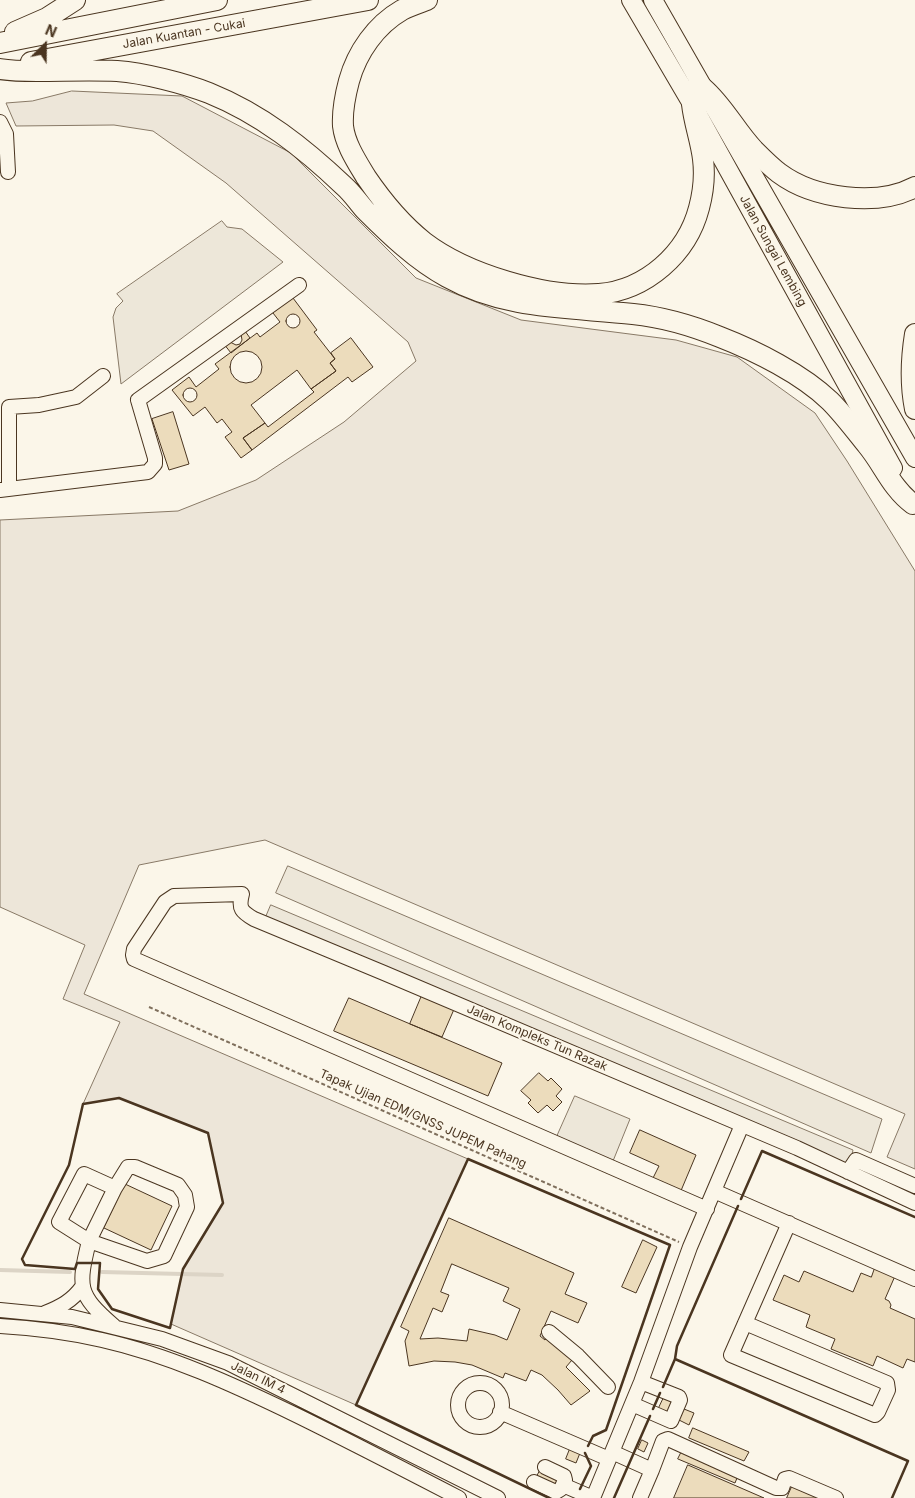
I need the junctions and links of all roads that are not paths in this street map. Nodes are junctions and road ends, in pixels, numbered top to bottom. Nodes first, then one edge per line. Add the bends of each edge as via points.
1 (75, 0) edge
2 (217, 0) edge
3 (368, 0) edge
4 (427, 0) edge
5 (631, 0) edge
6 (653, 0) edge
7 (0, 41) edge
8 (0, 68) edge
9 (697, 96) junction
10 (0, 122) edge
11 (8, 172) dead end
12 (915, 187) edge
13 (299, 285) dead end
14 (915, 334) edge
15 (103, 376) dead end
16 (915, 409) edge
17 (915, 458) edge
18 (5, 489) edge
19 (914, 506) edge
20 (742, 1125) junction
21 (848, 1172) junction
22 (915, 1186) edge
23 (115, 1188) junction
24 (714, 1191) junction
25 (915, 1203) edge
26 (706, 1209) junction
27 (789, 1223) junction
28 (89, 1241) junction
29 (915, 1278) edge
30 (82, 1287) junction
31 (0, 1310) edge
32 (43, 1314) junction
33 (745, 1323) junction
34 (0, 1326) edge
35 (116, 1328) junction
36 (549, 1332) dead end
37 (642, 1382) junction
38 (608, 1387) dead end
39 (632, 1404) junction
40 (500, 1412) dead end
41 (366, 1432) junction
42 (359, 1446) junction
43 (611, 1455) junction
44 (545, 1467) dead end
45 (652, 1470) junction
46 (534, 1482) dead end
47 (563, 1485) junction
48 (459, 1498) edge
49 (498, 1498) edge
50 (593, 1498) edge
51 (640, 1498) edge
52 (836, 1498) edge

1 - 7 highway
2 - 7 highway, Jalan Kuantan - Cukai
3 - 8 highway, Jalan Kuantan - Cukai
4 - 9 highway via 396,15 378,29 362,49 344,98 343,127 358,163 399,221 444,255 512,284 558,292 599,294 627,287 651,276 670,260 688,234 699,208 703,159 694,125
5 - 9 main road, Jalan Sungai Lembing
6 - 9 main road, Jalan Sungai Lembing
8 - 19 highway via 118,71 207,92 253,114 290,139 346,188 390,234 446,277 481,292 523,304 634,314 681,324 762,356 829,400
9 - 12 highway via 717,101 753,149 780,174 810,189 848,198 882,198
9 - 17 main road, Jalan Sungai Lembing
9 - 19 main road, Jalan Sungai Lembing
10 - 11 street via 6,134
13 - 18 street via 138,400 155,458 148,472
14 - 16 highway via 912,353
15 - 18 street via 76,397 9,407
20 - 21 street, Jalan Kompleks Tun Razak
20 - 24 street
20 - 26 street, Jalan Kompleks Tun Razak via 511,1027 483,1025 404,992 384,973 244,913 240,904 242,894 174,896 166,902 134,949 134,959
21 - 22 street via 856,1160
21 - 25 street
23 - 28 street
23 - 28 street via 84,1174 59,1222
23 - 28 street via 128,1167 135,1167 178,1185 185,1195 187,1207 164,1256 147,1262
24 - 26 street
24 - 27 street
26 - 37 street
27 - 29 street
27 - 33 street
28 - 30 street
30 - 32 street via 62,1306
30 - 35 street via 91,1304
31 - 32 street, Jalan IM 4
32 - 35 street, Jalan IM 4 via 72,1317
33 - 33 street via 732,1355 875,1414 878,1412 888,1390 887,1383
34 - 42 street, Jalan IM 4 via 44,1329 102,1340 162,1358 224,1382
35 - 41 street, Jalan IM 4 via 162,1339 228,1363
36 - 38 street
37 - 39 street
37 - 39 street via 679,1397 671,1421
39 - 43 street
40 - 43 street
41 - 42 street
41 - 49 street, Jalan IM 4
42 - 48 street, Jalan IM 4
43 - 45 street
43 - 50 street
44 - 47 street via 564,1476
45 - 51 street
45 - 52 street via 664,1441 668,1439 776,1488 782,1488 785,1479 789,1478
46 - 47 street via 556,1492
47 - 50 street

